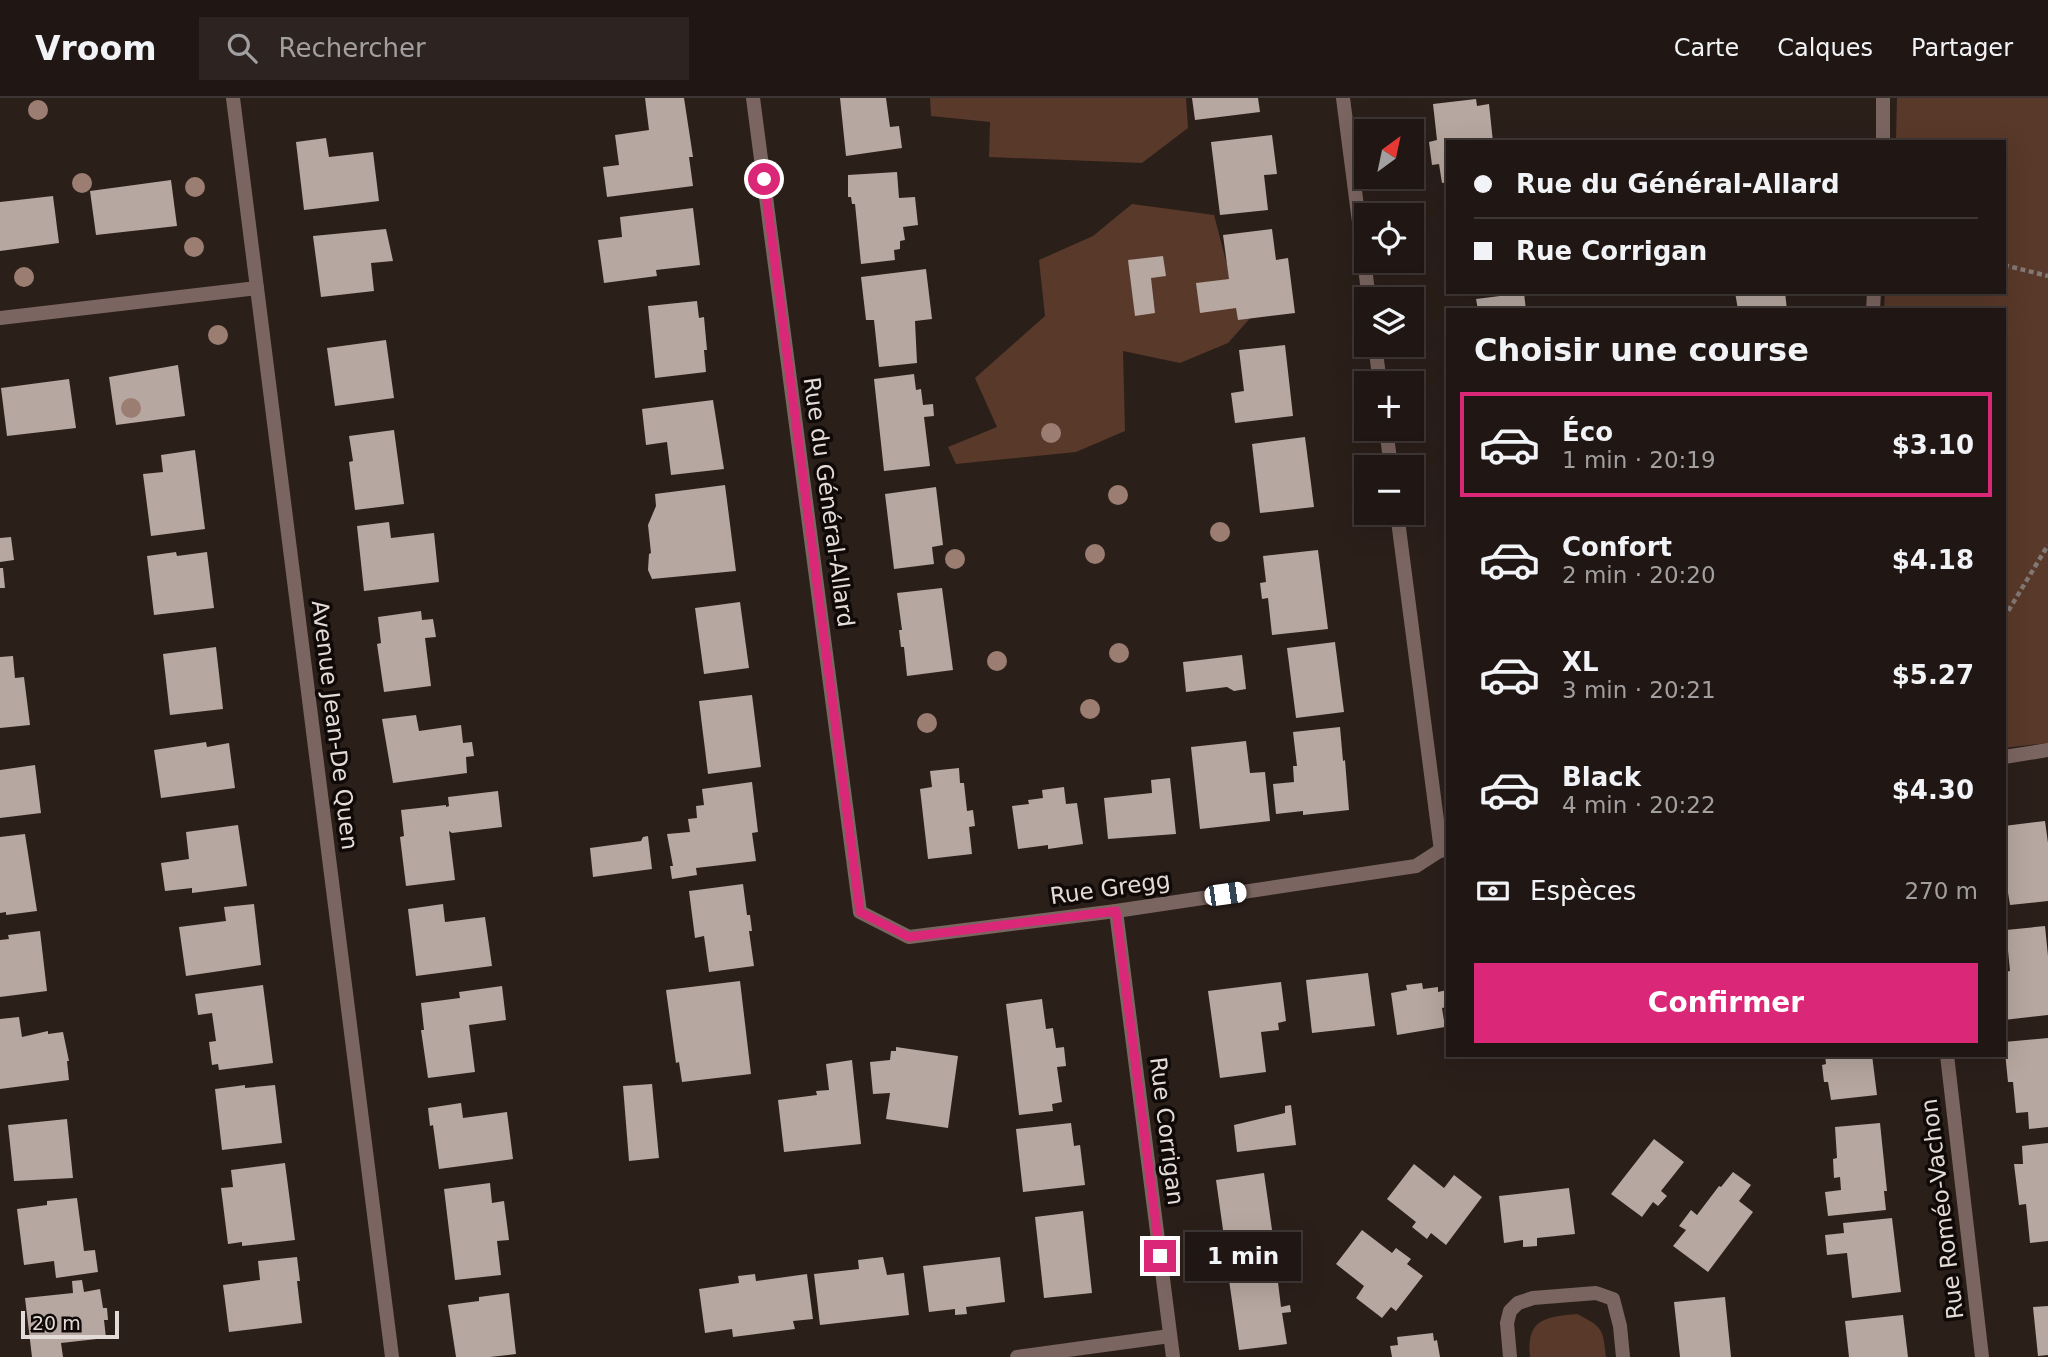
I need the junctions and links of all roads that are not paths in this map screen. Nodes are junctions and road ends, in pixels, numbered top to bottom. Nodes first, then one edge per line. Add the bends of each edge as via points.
1 (233, 98) edge
2 (753, 98) edge
3 (1343, 98) edge
4 (1884, 98) edge
5 (1883, 140) edge
6 (1367, 287) edge
7 (257, 288) junction
8 (0, 318) edge
9 (1399, 525) edge
10 (2048, 750) edge
11 (2006, 757) edge
12 (1444, 848) edge
13 (1116, 911) junction
14 (860, 912) joint
15 (1947, 1057) edge
16 (1170, 1336) junction
17 (393, 1357) edge
18 (1017, 1357) edge
19 (1172, 1357) edge
20 (1510, 1357) edge
21 (1623, 1357) edge
22 (1982, 1357) edge

1 - 7 street, Avenue Jean-De Quen
2 - 14 street, Rue du Général-Allard
3 - 6 street
4 - 5 street
7 - 8 street
7 - 17 street, Avenue Jean-De Quen
9 - 12 street
10 - 11 street
12 - 13 street, Rue Gregg via 1416,866
13 - 14 street, Rue Gregg via 909,937
13 - 16 street, Rue Corrigan
15 - 22 street, Rue Roméo-Vachon
16 - 18 street
16 - 19 street, Rue Corrigan
20 - 21 street via 1507,1323 1518,1303 1596,1293 1613,1299

